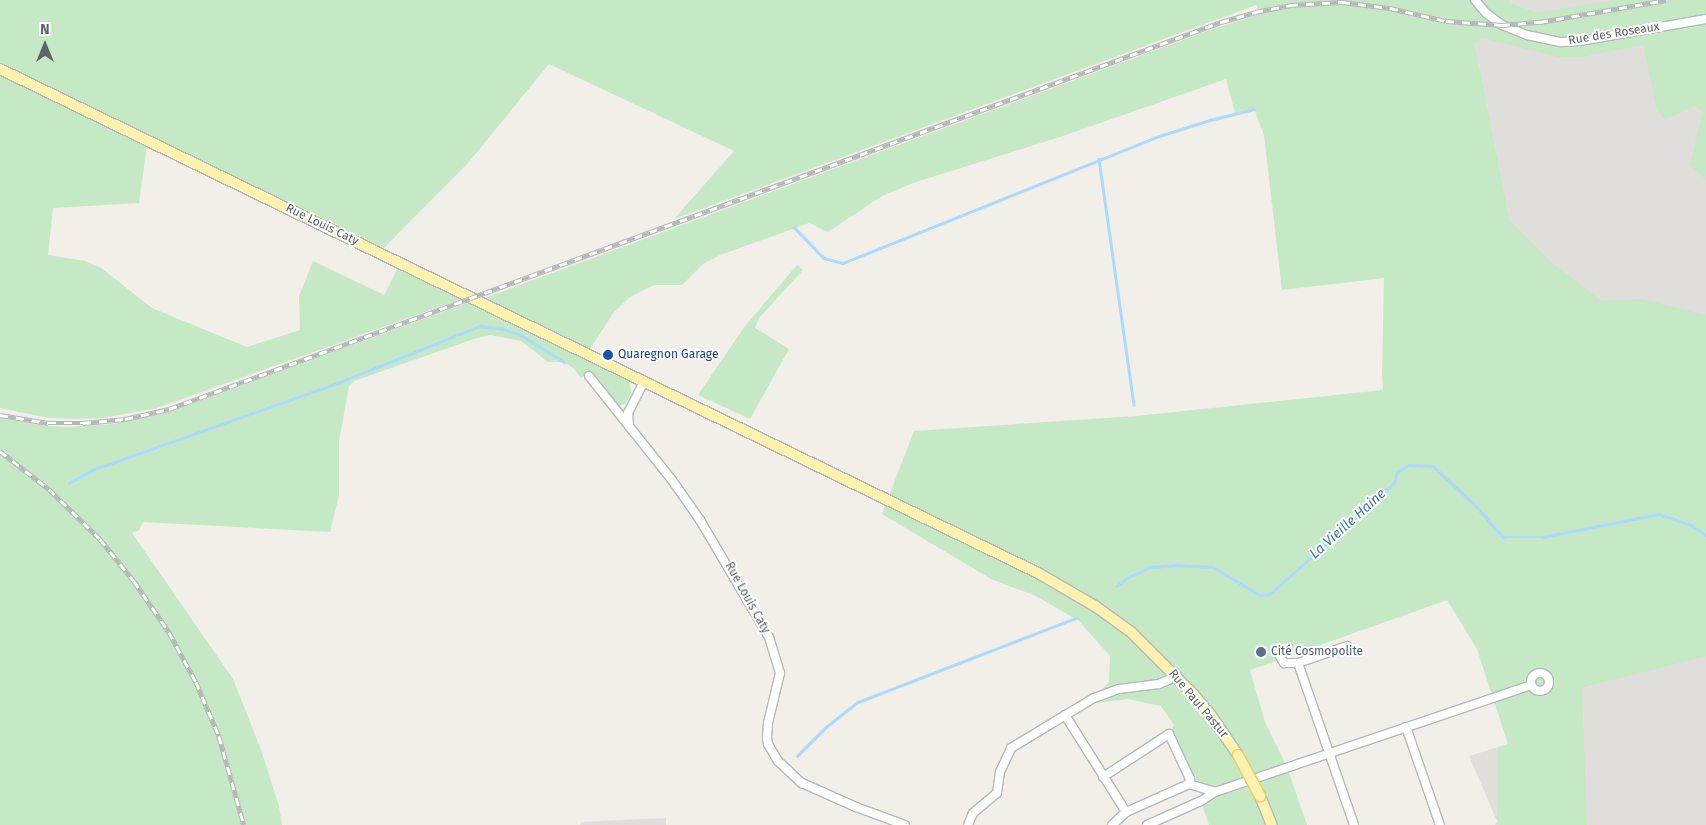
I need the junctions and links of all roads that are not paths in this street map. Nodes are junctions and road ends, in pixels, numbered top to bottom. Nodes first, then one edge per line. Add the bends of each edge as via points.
1 (1475, 0) edge
2 (1706, 19) edge
3 (0, 69) edge
4 (589, 376) dead end
5 (644, 381) junction
6 (629, 426) junction
7 (1095, 606) joint
8 (1347, 646) dead end
9 (1278, 653) dead end
10 (1298, 663) junction
11 (1177, 676) junction
12 (1531, 685) dead end
13 (1065, 715) junction
14 (1406, 727) junction
15 (1329, 753) junction
16 (1103, 777) junction
17 (1189, 782) junction
18 (1215, 792) junction
19 (1126, 812) junction
20 (905, 825) edge
21 (968, 825) edge
22 (1112, 825) edge
23 (1147, 825) edge
24 (1272, 825) edge
25 (1354, 825) edge
26 (1440, 825) edge

1 - 2 street, Rue des Roseaux via 1502,25 1527,36 1561,42
3 - 5 main road, Rue Louis Caty
4 - 6 street, Rue Louis Caty
5 - 6 street via 628,413
5 - 7 main road, Rue Louis Caty via 1038,573
6 - 20 street, Rue Louis Caty via 700,520 769,637 780,673 767,738 778,761 802,783
7 - 11 main road, Rue Paul Pastur via 1131,632
8 - 10 street
9 - 10 street via 1284,663
10 - 15 street
11 - 13 street via 1159,684 1119,689 1094,698
11 - 24 main road, Rue Paul Pastur, bridge via 1210,714 1238,755
12 - 14 street
13 - 16 street
13 - 21 street via 1011,748 1000,772 997,793 974,813
14 - 15 street
14 - 26 street
15 - 18 street
15 - 25 street
16 - 17 street via 1169,734
16 - 19 street
17 - 18 street
17 - 19 street
18 - 23 street via 1201,802
19 - 22 street

